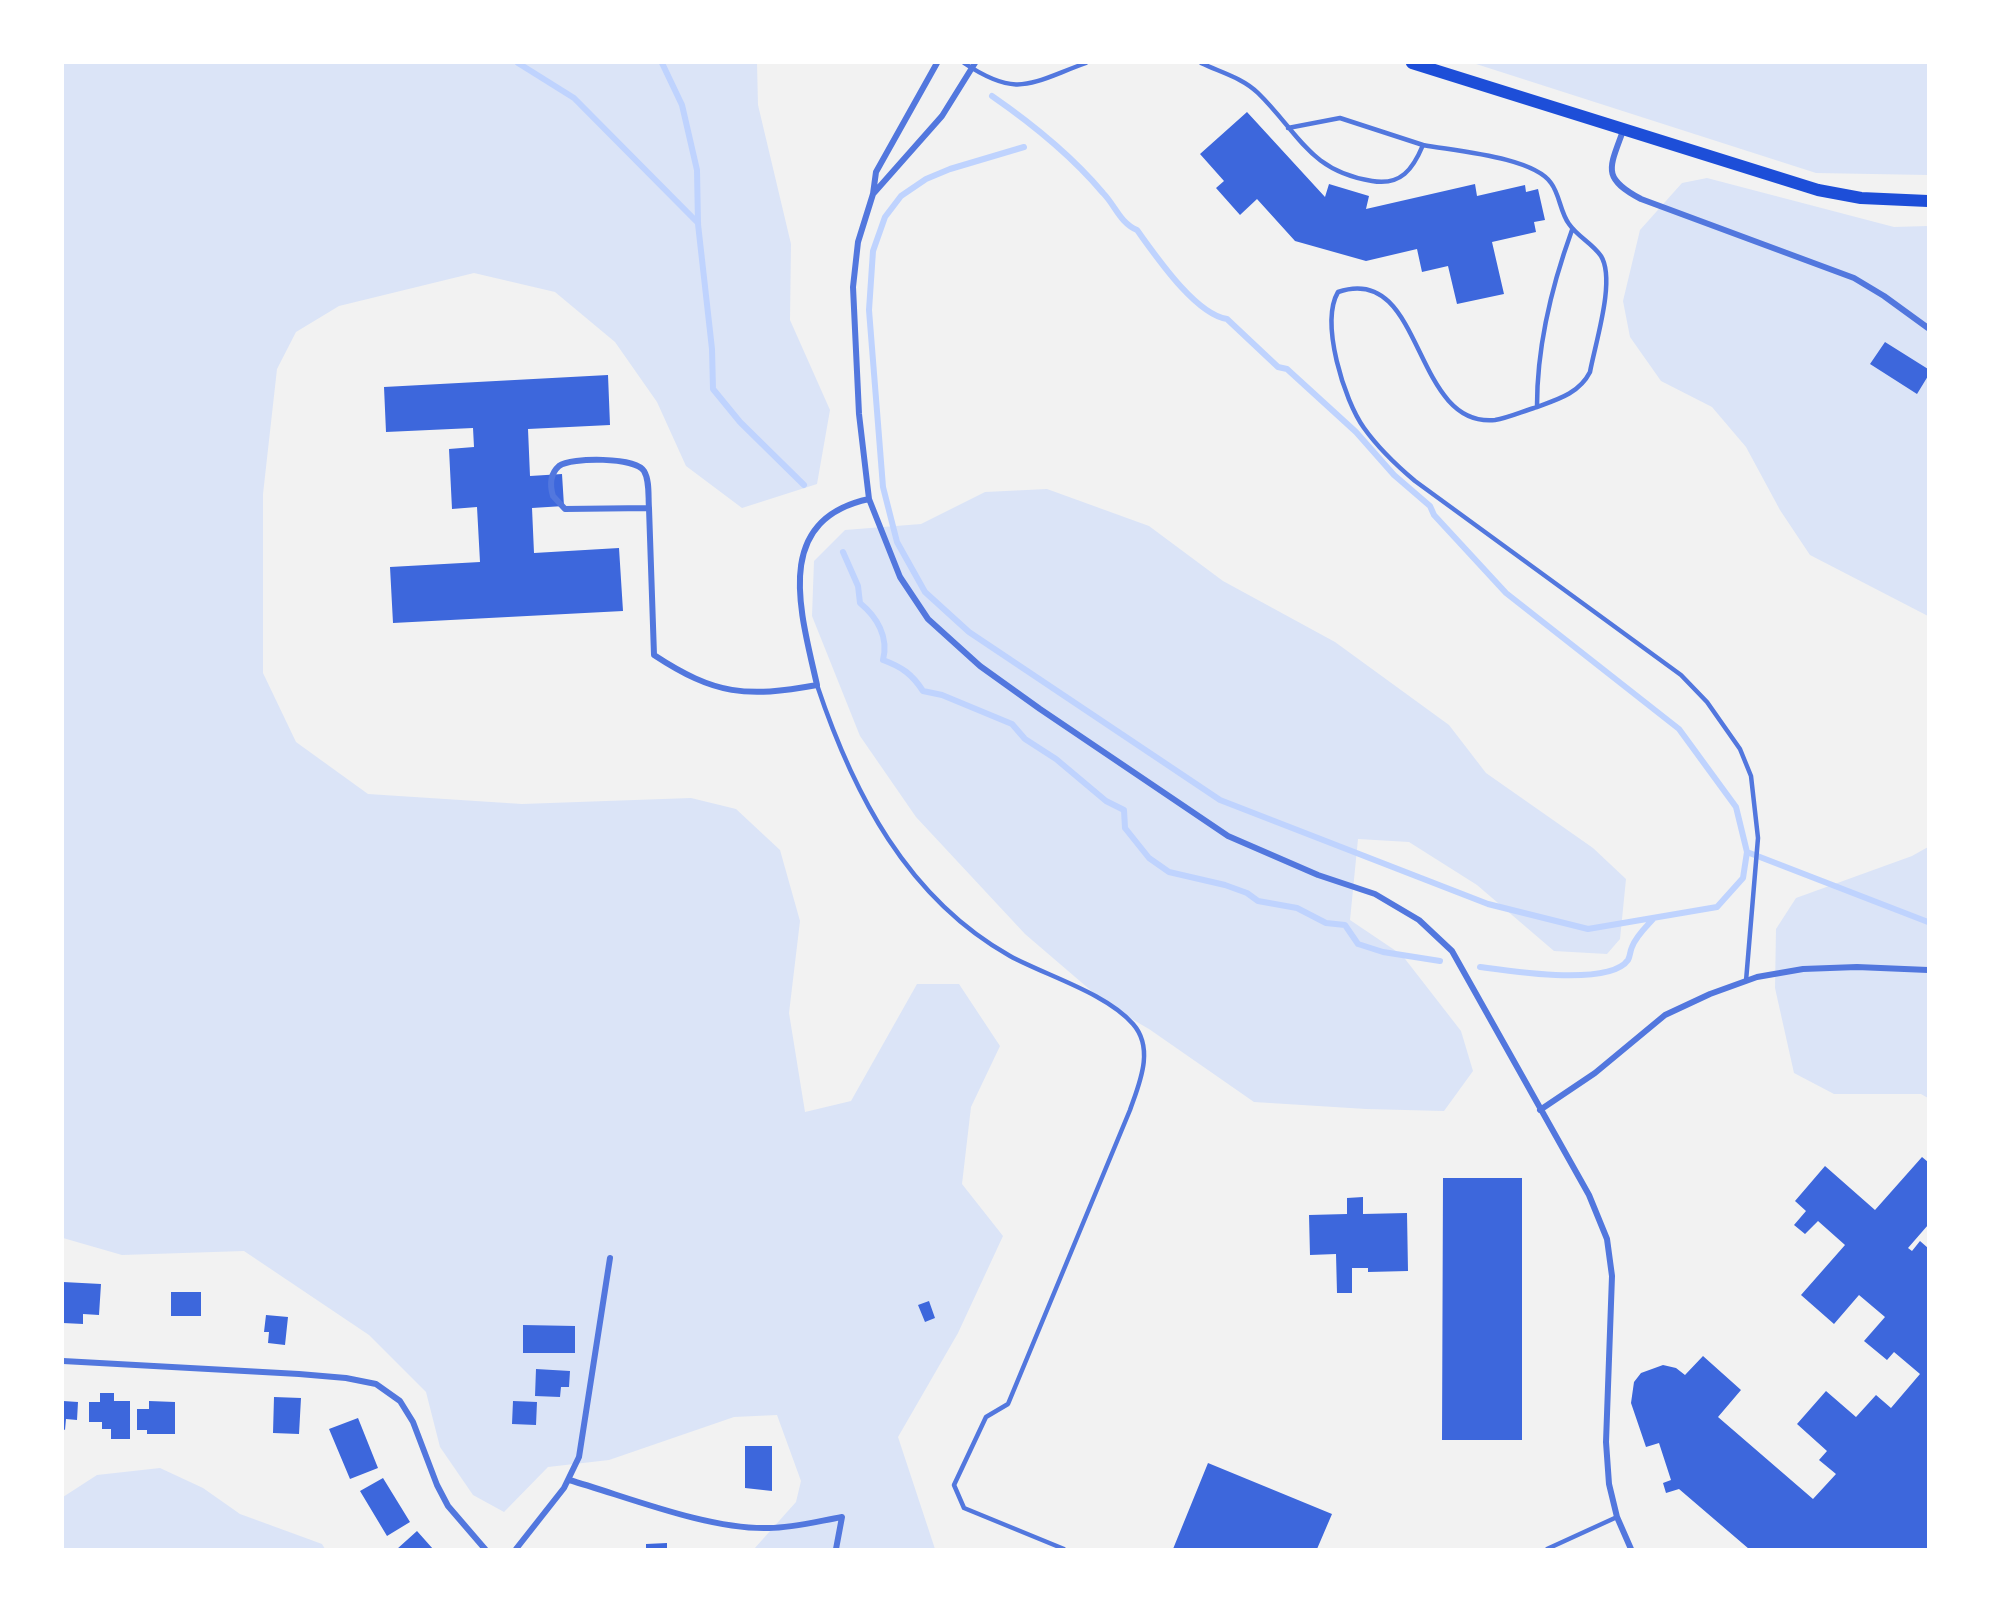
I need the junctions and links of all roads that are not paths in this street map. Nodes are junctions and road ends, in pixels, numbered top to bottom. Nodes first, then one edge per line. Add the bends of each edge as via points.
1 (937, 63) edge
2 (963, 63) edge
3 (1086, 63) edge
4 (1201, 63) edge
5 (1412, 63) edge
6 (973, 66) edge
7 (1288, 128) junction
8 (1625, 128) junction
9 (1423, 145) junction
10 (873, 194) junction
11 (1928, 201) edge
12 (1572, 230) junction
13 (1928, 328) edge
14 (1537, 406) junction
15 (869, 499) junction
16 (649, 508) junction
17 (817, 685) junction
18 (1928, 970) edge
19 (1746, 981) junction
20 (1540, 1110) junction
21 (610, 1258) dead end
22 (63, 1361) edge
23 (569, 1480) junction
24 (1617, 1517) junction
25 (485, 1549) edge
26 (516, 1549) edge
27 (836, 1549) edge
28 (1064, 1549) edge
29 (1546, 1549) edge
30 (1631, 1549) edge

1 - 10 street via 876,172
2 - 6 lane
3 - 6 lane via 1025,85 1011,86 997,83
4 - 7 lane via 1245,82
5 - 8 main road
6 - 10 street via 942,116
7 - 9 lane via 1340,118
7 - 9 lane via 1333,171 1384,183 1414,167
8 - 11 main road via 1842,195
8 - 13 street via 1612,165 1620,188 1641,200 1845,273
9 - 12 lane via 1542,171 1552,184
10 - 15 street via 858,242 853,287 859,414
12 - 14 lane via 1558,269 1537,377
12 - 14 lane via 1605,264 1607,280 1590,372 1577,389
14 - 19 lane via 1493,420 1457,411 1434,381 1405,321 1393,306 1373,292 1352,287 1338,292 1333,301 1332,335 1346,389 1362,426 1387,457 1681,675 1740,749 1751,776 1758,838
15 - 17 street via 830,513 813,531 801,557 804,629
15 - 20 street via 900,577 928,619 980,666 1228,836 1375,894 1419,920 1452,951
16 - 16 street via 644,471 631,462 565,463 551,479 553,496 565,509
16 - 17 street via 654,655 695,679 730,691 765,694
17 - 28 lane via 859,793 928,892 964,927 1011,956 1119,1011 1135,1025 1143,1047 1145,1064 1130,1110 1008,1404 986,1417 954,1485 964,1508
18 - 19 street via 1803,969
19 - 20 street via 1665,1015 1595,1073
20 - 24 street via 1607,1239 1612,1276 1606,1442 1609,1484
21 - 23 street via 589,1406 579,1457
22 - 25 street via 334,1377 386,1389 400,1401 413,1422 448,1506
23 - 26 street
23 - 27 street via 699,1518 770,1528 842,1517
24 - 29 lane
24 - 30 street

